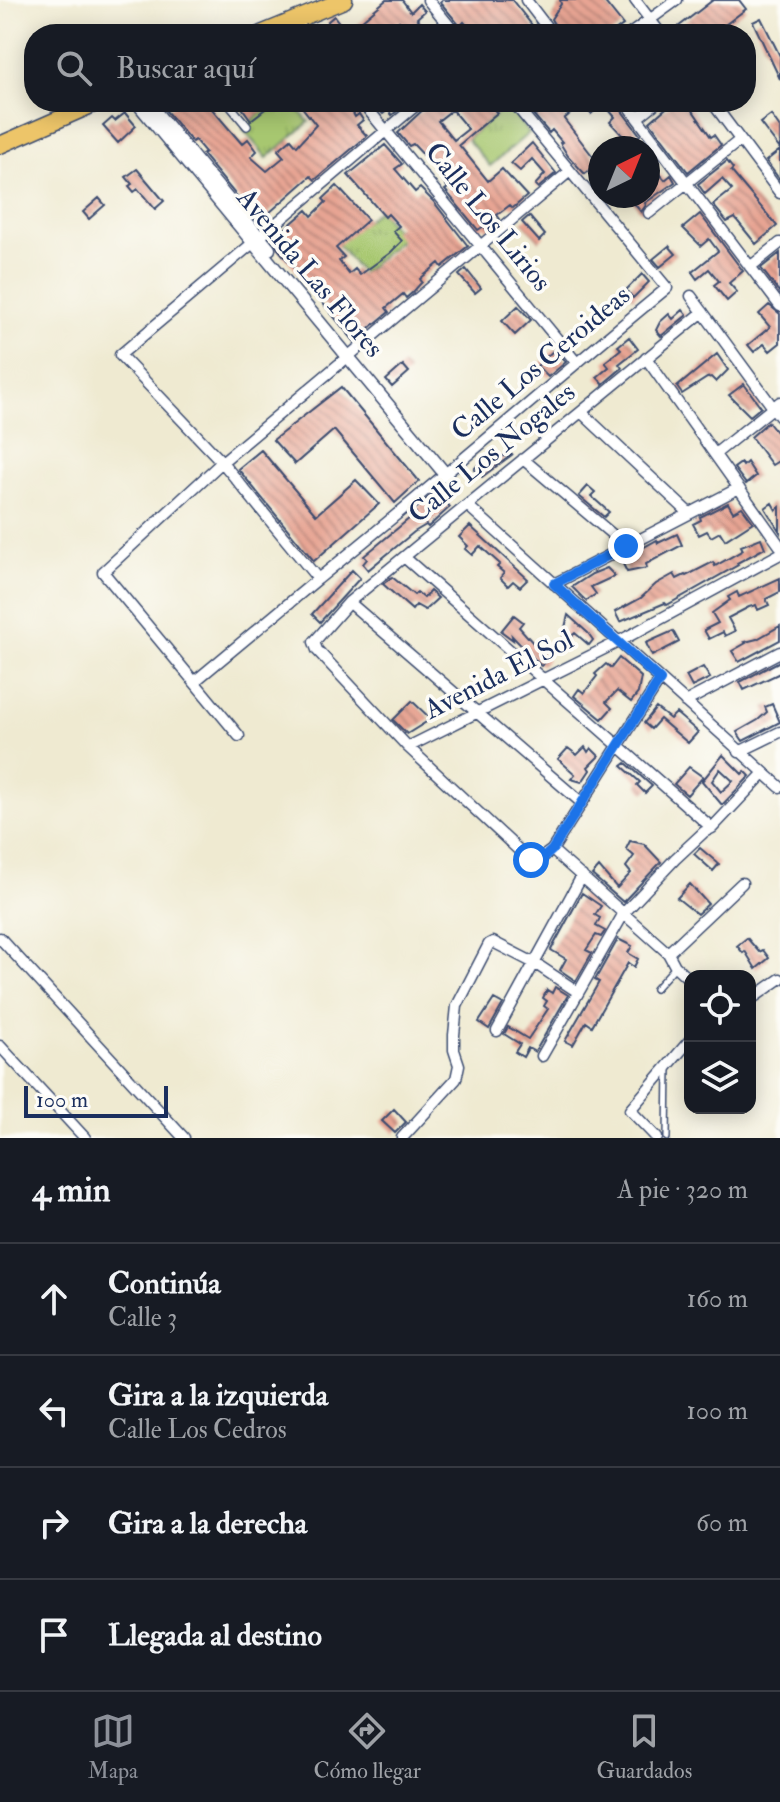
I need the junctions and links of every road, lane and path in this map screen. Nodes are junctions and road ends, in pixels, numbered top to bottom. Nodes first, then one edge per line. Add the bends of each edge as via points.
1 (344, 0) edge
2 (428, 0) edge
3 (526, 0) edge
4 (635, 0) edge
5 (677, 0) edge
6 (650, 19) junction
7 (295, 20) junction
8 (285, 24) edge
9 (298, 24) edge
10 (448, 24) edge
11 (544, 24) edge
12 (643, 24) edge
13 (654, 24) edge
14 (75, 112) edge
15 (150, 112) edge
16 (235, 112) edge
17 (370, 112) edge
18 (408, 112) edge
19 (521, 112) edge
20 (632, 112) edge
21 (644, 112) edge
22 (719, 112) edge
23 (637, 118) junction
24 (247, 126) dead end
25 (386, 131) junction
26 (740, 140) junction
27 (0, 145) edge
28 (570, 171) junction
29 (686, 183) junction
30 (780, 193) edge
31 (649, 213) dead end
32 (256, 240) junction
33 (780, 243) edge
34 (481, 246) junction
35 (750, 267) junction
36 (691, 296) dead end
37 (780, 306) edge
38 (703, 312) junction
39 (351, 354) junction
40 (646, 358) junction
41 (576, 362) junction
42 (778, 409) edge
43 (581, 412) junction
44 (715, 454) junction
45 (523, 459) junction
46 (222, 462) junction
47 (449, 473) junction
48 (739, 488) junction
49 (467, 505) junction
50 (689, 513) junction
51 (626, 546) junction
52 (780, 546) edge
53 (780, 554) edge
54 (404, 557) junction
55 (318, 579) junction
56 (554, 584) junction
57 (349, 602) junction
58 (618, 642) junction
59 (780, 652) edge
60 (545, 680) junction
61 (660, 680) junction
62 (194, 682) junction
63 (685, 702) junction
64 (477, 713) junction
65 (780, 732) edge
66 (239, 736) dead end
67 (619, 744) junction
68 (408, 747) junction
69 (739, 752) junction
70 (763, 774) junction
71 (780, 787) edge
72 (582, 803) junction
73 (712, 828) junction
74 (552, 850) junction
75 (582, 876) junction
76 (742, 883) dead end
77 (624, 913) junction
78 (0, 938) edge
79 (668, 953) junction
80 (536, 964) junction
81 (675, 966) junction
82 (684, 974) edge
83 (780, 979) edge
84 (655, 989) dead end
85 (578, 992) junction
86 (756, 996) edge
87 (497, 1031) dead end
88 (688, 1042) edge
89 (0, 1046) edge
90 (542, 1056) dead end
91 (668, 1065) junction
92 (85, 1138) edge
93 (184, 1138) edge
94 (402, 1138) edge
95 (657, 1138) edge
96 (667, 1138) edge

1 - 7 main road
2 - 10 street
3 - 11 street
4 - 6 street
5 - 6 street
6 - 12 street
6 - 13 street
7 - 8 main road
7 - 9 street
14 - 27 main road
15 - 32 street, Avenida Las Flores
16 - 24 street
17 - 25 street, Calle Los Lirios
18 - 25 street
19 - 28 street
20 - 23 street
21 - 23 street
22 - 26 street
23 - 29 street
25 - 32 street
25 - 34 street, Calle Los Lirios
26 - 29 street
26 - 30 street
28 - 34 street
28 - 41 street, Calle Los Ceroideas via 667,288
29 - 31 street
29 - 35 street
32 - 39 street, Avenida Las Flores
32 - 46 street via 120,355
33 - 35 street
34 - 39 street
34 - 41 street, Calle Los Lirios
35 - 37 street
36 - 38 street
38 - 40 street, Calle Los Nogales
38 - 42 street
39 - 46 street
39 - 47 street, Avenida Las Flores
40 - 43 street, Calle Los Nogales
40 - 44 street
41 - 47 street, Calle Los Ceroideas
42 - 44 street
43 - 45 street, Calle Los Nogales
43 - 50 street
44 - 48 street
45 - 49 street, Calle Los Nogales
45 - 51 street
46 - 55 street
46 - 62 street via 103,572
47 - 55 street, Calle Los Ceroideas
48 - 50 street
48 - 52 street
49 - 54 street, Calle Los Nogales
49 - 56 street
50 - 51 street
51 - 56 street
53 - 58 street, Avenida El Sol
54 - 57 street, Calle Los Nogales
54 - 60 street
55 - 62 street, Calle Los Ceroideas
56 - 58 street
57 - 64 street
57 - 68 street, Calle Los Nogales via 317,637 317,650
58 - 60 street, Avenida El Sol
58 - 61 street
59 - 63 street
60 - 64 street, Avenida El Sol
60 - 67 street
61 - 63 street
61 - 67 street
62 - 66 street
63 - 69 street
64 - 68 street, Avenida El Sol
64 - 72 street
65 - 69 street
67 - 72 street
67 - 73 street
68 - 74 street via 531,860 541,860
69 - 70 street
70 - 71 street
70 - 73 street
72 - 74 street
73 - 77 street
74 - 75 street
75 - 77 street
75 - 80 street
76 - 79 street
77 - 79 street
77 - 85 street
78 - 93 street
79 - 81 street
80 - 85 street
80 - 87 street
80 - 94 street via 489,944 457,1006 456,1079
81 - 82 street
81 - 84 lane
83 - 86 street
85 - 90 street
88 - 91 street
89 - 92 street
91 - 95 street via 630,1112
91 - 96 lane

